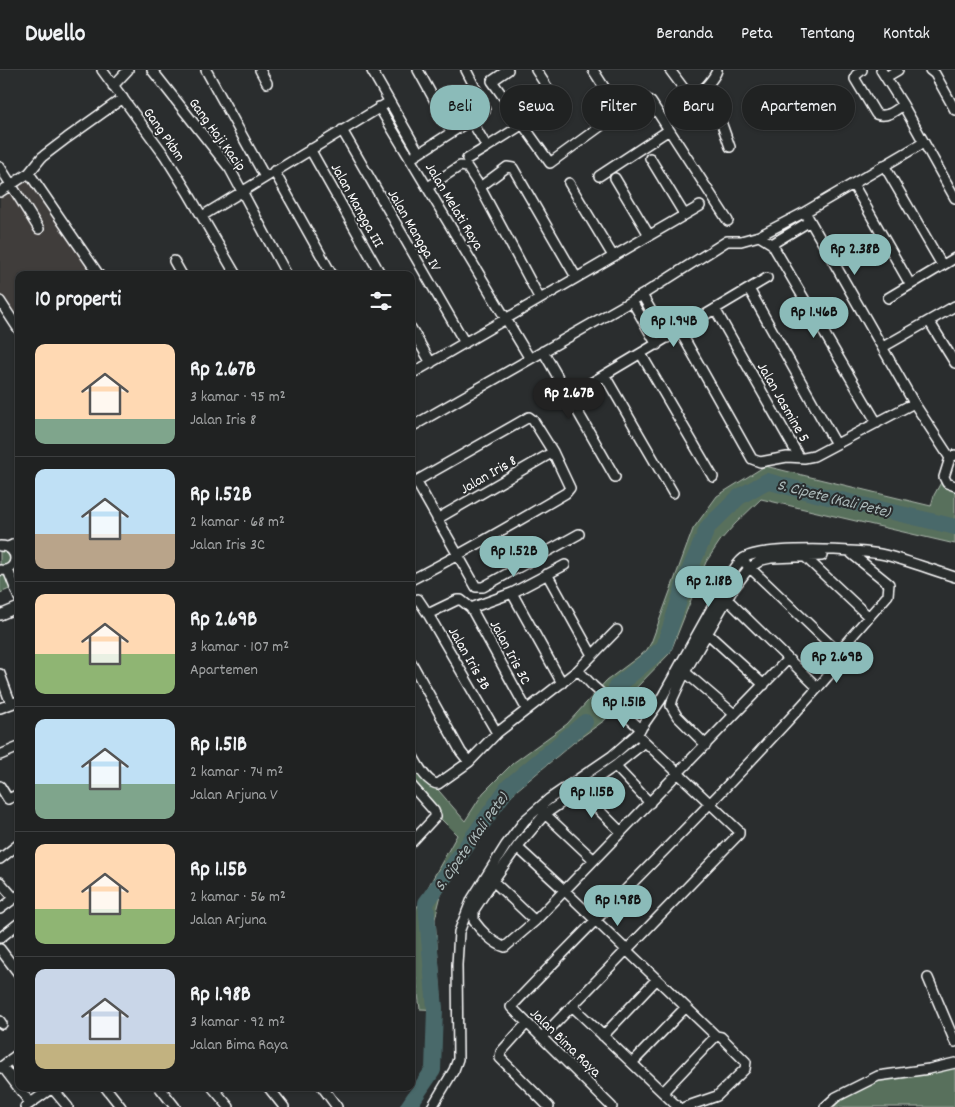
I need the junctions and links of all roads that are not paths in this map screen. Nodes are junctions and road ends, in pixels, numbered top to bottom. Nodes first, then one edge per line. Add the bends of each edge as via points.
1 (102, 70) edge
2 (128, 70) edge
3 (152, 70) edge
4 (260, 70) edge
5 (418, 70) edge
6 (466, 70) edge
7 (508, 70) edge
8 (536, 70) edge
9 (593, 70) edge
10 (670, 70) edge
11 (717, 70) edge
12 (862, 70) edge
13 (898, 70) edge
14 (372, 71) edge
15 (936, 71) edge
16 (211, 72) edge
17 (884, 74) edge
18 (267, 83) dead end
19 (474, 85) edge
20 (546, 85) edge
21 (603, 85) edge
22 (681, 85) edge
23 (706, 85) edge
24 (113, 86) junction
25 (123, 98) junction
26 (389, 102) junction
27 (904, 105) junction
28 (379, 107) junction
29 (655, 108) edge
30 (955, 110) edge
31 (665, 124) edge
32 (342, 130) junction
33 (455, 130) edge
34 (477, 130) edge
35 (514, 130) edge
36 (595, 130) edge
37 (669, 130) joint
38 (724, 130) edge
39 (452, 132) junction
40 (923, 143) junction
41 (487, 146) junction
42 (730, 147) dead end
43 (310, 149) junction
44 (419, 153) junction
45 (650, 158) dead end
46 (410, 159) junction
47 (467, 159) dead end
48 (884, 165) junction
49 (0, 167) edge
50 (274, 171) junction
51 (29, 173) junction
52 (599, 176) dead end
53 (265, 177) junction
54 (615, 178) dead end
55 (569, 183) dead end
56 (11, 184) junction
57 (853, 184) junction
58 (428, 188) junction
59 (480, 188) junction
60 (242, 191) junction
61 (0, 192) edge
62 (955, 198) edge
63 (700, 206) dead end
64 (804, 212) junction
65 (684, 214) junction
66 (202, 216) junction
67 (728, 221) dead end
68 (810, 221) junction
69 (39, 229) dead end
70 (649, 235) junction
71 (759, 236) junction
72 (772, 244) junction
73 (614, 256) junction
74 (955, 258) edge
75 (174, 261) dead end
76 (942, 265) junction
77 (96, 271) edge
78 (180, 271) edge
79 (234, 271) edge
80 (285, 271) edge
81 (330, 271) edge
82 (379, 271) edge
83 (576, 278) junction
84 (767, 278) dead end
85 (910, 284) junction
86 (749, 289) junction
87 (642, 295) junction
88 (888, 298) dead end
89 (540, 299) junction
90 (0, 301) edge
91 (632, 301) junction
92 (955, 306) edge
93 (715, 309) junction
94 (507, 318) junction
95 (929, 321) junction
96 (15, 324) edge
97 (680, 331) junction
98 (415, 335) edge
99 (667, 338) junction
100 (465, 343) junction
101 (657, 345) junction
102 (882, 348) junction
103 (543, 351) junction
104 (641, 354) junction
105 (954, 358) edge
106 (530, 359) junction
107 (431, 363) junction
108 (415, 372) edge
109 (605, 376) junction
110 (569, 396) junction
111 (914, 403) junction
112 (877, 423) junction
113 (415, 425) edge
114 (836, 444) junction
115 (552, 452) junction
116 (952, 456) edge
117 (800, 457) junction
118 (713, 476) dead end
119 (615, 477) dead end
120 (415, 481) edge
121 (415, 484) edge
122 (955, 486) edge
123 (673, 493) dead end
124 (437, 519) junction
125 (579, 534) dead end
126 (4, 547) edge
127 (853, 553) junction
128 (15, 554) edge
129 (457, 554) junction
130 (802, 554) junction
131 (743, 559) junction
132 (15, 562) edge
133 (564, 565) dead end
134 (749, 568) junction
135 (4, 570) edge
136 (547, 574) junction
137 (955, 577) edge
138 (415, 578) edge
139 (15, 591) edge
140 (512, 593) junction
141 (727, 599) junction
142 (415, 601) edge
143 (471, 608) junction
144 (15, 609) edge
145 (428, 614) junction
146 (0, 615) edge
147 (869, 616) junction
148 (617, 630) dead end
149 (708, 634) junction
150 (838, 652) junction
151 (592, 655) junction
152 (788, 659) junction
153 (415, 669) edge
154 (578, 670) junction
155 (685, 672) junction
156 (0, 674) edge
157 (562, 683) junction
158 (764, 685) junction
159 (818, 688) junction
160 (15, 702) edge
161 (0, 708) edge
162 (526, 710) junction
163 (734, 714) junction
164 (639, 732) junction
165 (497, 733) junction
166 (645, 742) junction
167 (706, 745) junction
168 (15, 749) edge
169 (0, 755) edge
170 (415, 759) edge
171 (468, 762) junction
172 (615, 766) junction
173 (678, 773) junction
174 (0, 786) edge
175 (415, 790) edge
176 (578, 790) junction
177 (15, 796) edge
178 (650, 803) junction
179 (710, 805) junction
180 (545, 814) junction
181 (622, 832) junction
182 (415, 839) edge
183 (15, 847) edge
184 (517, 848) junction
185 (0, 859) edge
186 (594, 860) junction
187 (492, 881) junction
188 (0, 882) edge
189 (565, 891) junction
190 (15, 896) edge
191 (15, 898) edge
192 (0, 909) edge
193 (594, 920) junction
194 (535, 921) junction
195 (15, 926) edge
196 (0, 938) edge
197 (0, 949) edge
198 (626, 950) junction
199 (15, 969) edge
200 (928, 978) dead end
201 (657, 980) junction
202 (572, 1006) junction
203 (686, 1007) junction
204 (527, 1023) junction
205 (604, 1036) junction
206 (716, 1036) junction
207 (542, 1037) junction
208 (955, 1042) edge
209 (15, 1056) edge
210 (632, 1063) junction
211 (955, 1063) edge
212 (1, 1067) edge
213 (15, 1087) edge
214 (17, 1091) edge
215 (35, 1091) edge
216 (47, 1091) edge
217 (55, 1091) edge
218 (109, 1091) edge
219 (162, 1091) edge
220 (216, 1091) edge
221 (271, 1091) edge
222 (325, 1091) edge
223 (663, 1092) junction
224 (39, 1096) junction
225 (27, 1105) edge
226 (68, 1107) edge
227 (122, 1107) edge
228 (175, 1107) edge
229 (229, 1107) edge
230 (284, 1107) edge
231 (337, 1107) edge
232 (432, 1107) edge
233 (550, 1107) edge
234 (612, 1107) edge
235 (678, 1107) edge
236 (685, 1107) edge
237 (825, 1107) edge

1 - 24 street, Gang Pkbm
2 - 24 street
3 - 60 street, Gang Haji Kacip via 230,169
4 - 18 street
5 - 39 street
6 - 19 street
7 - 36 street via 492,81 550,163
8 - 20 street
9 - 21 street
10 - 22 street
11 - 23 street
12 - 27 street via 855,79 876,114 882,117 889,115
13 - 17 street
14 - 26 street
15 - 30 street
16 - 53 street
17 - 27 street
24 - 25 street, Gang Pkbm
25 - 51 street via 42,157
25 - 66 street, Gang Pkbm
26 - 28 street
26 - 44 street
27 - 40 street
28 - 32 street
28 - 46 street, Jalan Melati Raya
29 - 31 street
32 - 43 street
32 - 100 street, Jalan Mangga IV
33 - 39 street
34 - 41 street
35 - 41 street
37 - 52 street
37 - 67 street
38 - 42 street
39 - 44 street
40 - 48 street
40 - 62 street
41 - 47 street
43 - 50 street
43 - 82 street, Jalan Mangga III
44 - 46 street
45 - 65 street
46 - 58 street, Jalan Melati Raya
48 - 57 street
48 - 76 street
49 - 56 street
50 - 53 street
50 - 81 street
51 - 56 street
51 - 77 street
53 - 60 street
54 - 70 street
55 - 73 street
56 - 61 street
56 - 69 street
57 - 64 street
57 - 85 street
58 - 59 street via 462,166
58 - 94 street, Jalan Melati Raya
59 - 83 street via 508,167 513,168
59 - 89 street
60 - 66 street
60 - 80 street, Gang Haji Kacip
63 - 65 street
64 - 68 street
64 - 71 street
65 - 70 street
66 - 79 street, Gang Pkbm
68 - 72 street
68 - 102 street
70 - 73 street
71 - 72 street
71 - 87 street via 727,241
72 - 112 street
73 - 83 street
74 - 76 street
75 - 78 street
76 - 85 street
83 - 89 street
84 - 86 street
85 - 88 street
86 - 93 street
86 - 114 street
87 - 91 street
87 - 99 street
89 - 94 street
90 - 96 street
91 - 101 street
91 - 103 street
92 - 95 street
93 - 97 street
93 - 117 street, Jalan Jasmine 5
94 - 100 street
94 - 106 street, Jalan Melati Raya
95 - 102 street
95 - 105 street
97 - 99 street
97 - 117 street via 752,459 760,462
98 - 107 street
99 - 101 street
100 - 107 street
101 - 104 street
102 - 111 street
103 - 106 street
103 - 110 street
104 - 109 street
104 - 118 street
106 - 113 street
107 - 108 street
109 - 110 street
109 - 123 street
110 - 119 street
111 - 112 street
111 - 116 street
112 - 114 street
114 - 117 street via 814,456
115 - 120 street via 529,417
115 - 124 street, Jalan Iris 8
115 - 129 street via 570,490
116 - 122 street via 944,477 947,483
121 - 124 street
124 - 129 street
125 - 129 street via 483,587 476,587
126 - 128 street
127 - 130 street
127 - 137 street via 884,555
127 - 147 street via 889,584 888,595
129 - 138 street
130 - 131 street via 778,550
130 - 134 street via 762,560
130 - 147 street
131 - 134 street
131 - 164 street via 732,571 660,702
132 - 135 street
133 - 136 street
134 - 141 street
134 - 150 street
135 - 139 street
136 - 140 street
136 - 151 street
140 - 143 street
140 - 157 street
141 - 149 street
141 - 152 street
142 - 145 street, Jalan Iris 3B
143 - 145 street via 457,600
143 - 162 street, Jalan Iris 3C
144 - 146 street
145 - 165 street, Jalan Iris 3B
147 - 150 street
148 - 151 street
149 - 155 street
149 - 158 street
150 - 159 street, Jalan Bima Raya via 842,659
151 - 154 street
152 - 158 street
152 - 159 street
153 - 171 street
154 - 157 street
154 - 164 street via 622,711
155 - 163 street
155 - 167 street via 671,706
156 - 160 street
157 - 162 street
158 - 163 street
159 - 179 street, Jalan Bima Raya
160 - 161 street
162 - 165 street
163 - 167 street
164 - 166 street
164 - 232 street via 525,820 472,899 459,932 458,1059
165 - 171 street
166 - 172 street
166 - 173 street
167 - 173 street
168 - 169 street
170 - 171 street via 436,784
172 - 176 street
172 - 178 street
173 - 178 street
173 - 179 street
174 - 177 street via 8,799
175 - 182 street via 436,816
176 - 180 street
176 - 181 street
178 - 181 street
179 - 193 street, Jalan Bima Raya
179 - 198 street via 739,834
180 - 184 street
180 - 186 street
181 - 186 street
183 - 185 street
184 - 187 street
184 - 189 street
186 - 189 street
187 - 194 street
187 - 194 street via 474,910 476,924 490,938 505,947
188 - 190 street
189 - 193 street
189 - 194 street
191 - 192 street
193 - 198 street
193 - 204 street, Jalan Bima Raya via 511,1006
195 - 196 street
197 - 199 street
198 - 201 street
198 - 202 street
200 - 208 street
201 - 203 street
201 - 205 street
202 - 205 street
202 - 207 street
203 - 206 street
203 - 210 street
204 - 207 street, Jalan Bima Raya
204 - 233 street via 501,1052 500,1058
205 - 210 street
206 - 223 street
206 - 236 street via 721,1037 746,1062 746,1066 717,1096
207 - 234 street, Jalan Bima Raya
209 - 212 street
210 - 223 street
211 - 237 street via 878,1076 836,1097
212 - 213 street
214 - 225 street
215 - 224 street
216 - 224 street
217 - 226 street
218 - 227 street
219 - 228 street
220 - 229 street
221 - 230 street
222 - 231 street
223 - 235 street
224 - 225 street

